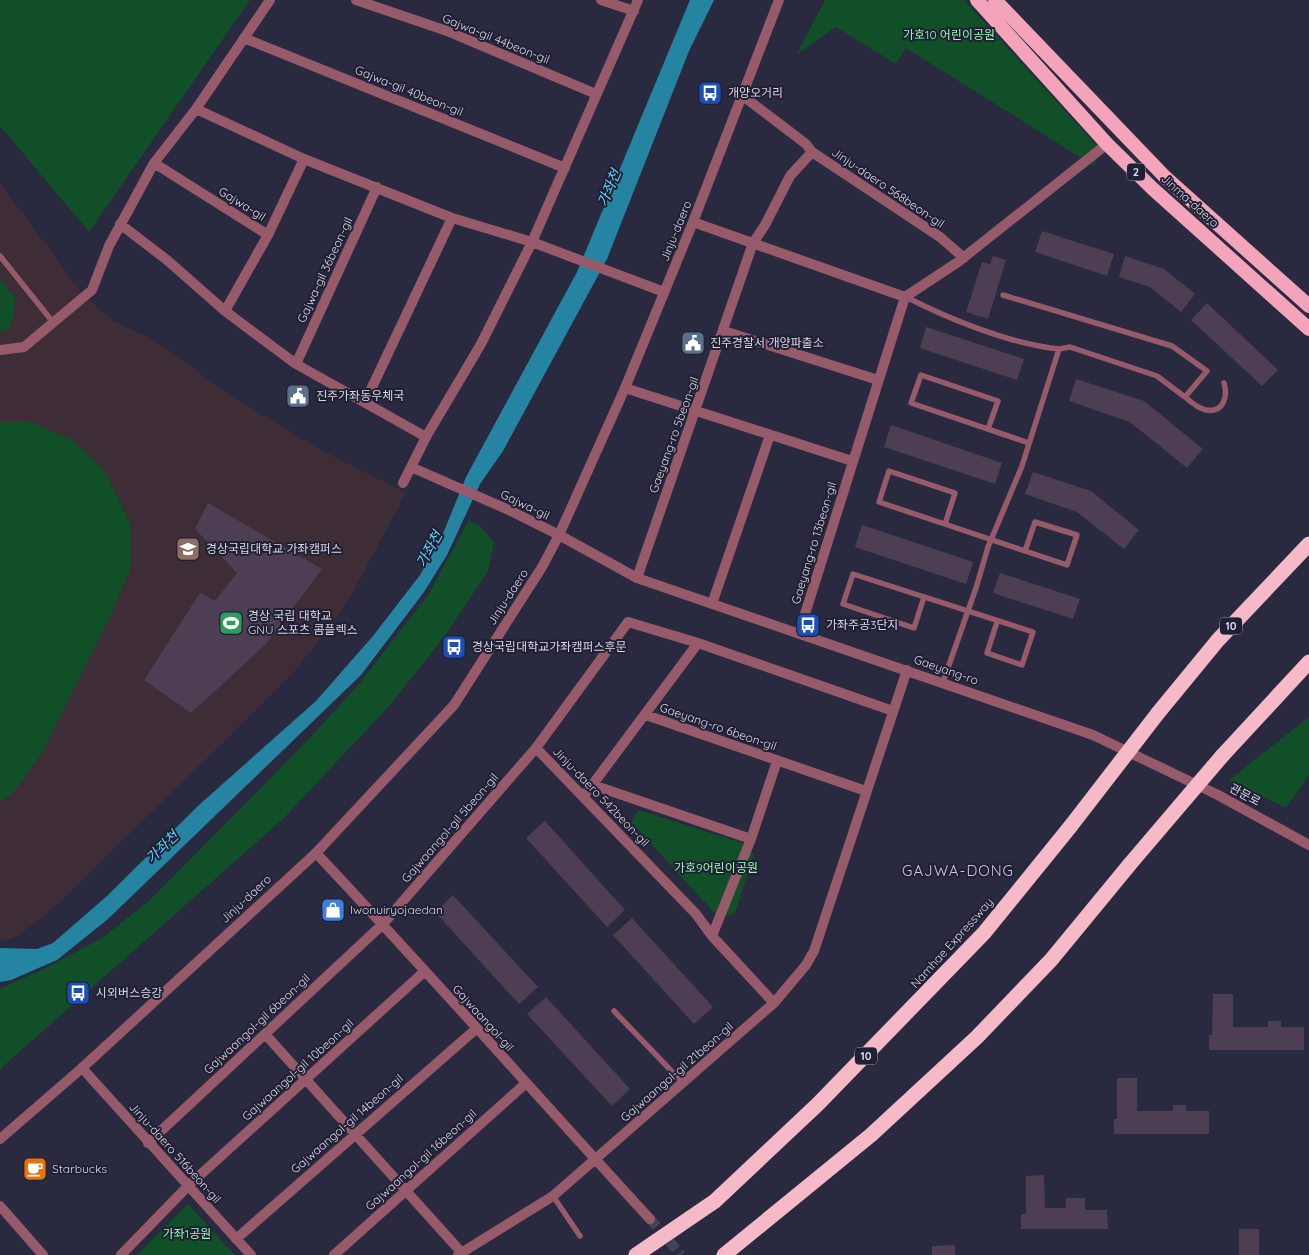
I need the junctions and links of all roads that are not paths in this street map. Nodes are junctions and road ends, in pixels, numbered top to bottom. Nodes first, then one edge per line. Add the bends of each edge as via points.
1 (270, 0) edge
2 (356, 0) edge
3 (601, 0) edge
4 (638, 0) edge
5 (780, 0) edge
6 (977, 0) edge
7 (995, 0) edge
8 (634, 12) junction
9 (244, 38) junction
10 (596, 94) junction
11 (743, 96) junction
12 (196, 109) junction
13 (1108, 144) junction
14 (812, 152) junction
15 (304, 159) junction
16 (154, 163) junction
17 (565, 168) junction
18 (377, 186) junction
19 (452, 218) junction
20 (693, 222) junction
21 (120, 224) junction
22 (268, 235) junction
23 (532, 242) junction
24 (753, 243) junction
25 (0, 256) edge
26 (964, 258) junction
27 (664, 292) junction
28 (1003, 295) dead end
29 (906, 297) junction
30 (1309, 306) edge
31 (225, 311) junction
32 (52, 321) junction
33 (1309, 329) edge
34 (724, 331) junction
35 (1059, 349) junction
36 (0, 350) edge
37 (296, 364) junction
38 (878, 380) junction
39 (1224, 383) dead end
40 (625, 388) junction
41 (1185, 397) junction
42 (365, 402) junction
43 (695, 412) junction
44 (988, 429) junction
45 (770, 435) junction
46 (426, 437) junction
47 (1029, 443) junction
48 (852, 461) junction
49 (411, 467) junction
50 (403, 483) dead end
51 (945, 524) junction
52 (559, 535) junction
53 (990, 540) junction
54 (1309, 544) edge
55 (1025, 551) junction
56 (637, 578) junction
57 (924, 597) junction
58 (712, 604) junction
59 (968, 611) junction
60 (997, 622) junction
61 (799, 633) junction
62 (698, 643) junction
63 (1309, 662) edge
64 (907, 670) junction
65 (943, 682) junction
66 (893, 711) junction
67 (646, 715) junction
68 (536, 748) junction
69 (777, 761) junction
70 (1167, 770) joint
71 (593, 785) junction
72 (866, 792) junction
73 (584, 796) junction
74 (751, 839) junction
75 (1309, 845) edge
76 (316, 853) junction
77 (384, 924) junction
78 (712, 936) junction
79 (425, 971) junction
80 (774, 1002) junction
81 (614, 1011) dead end
82 (476, 1029) junction
83 (265, 1034) junction
84 (82, 1068) junction
85 (306, 1079) junction
86 (683, 1083) junction
87 (525, 1084) junction
88 (14, 1127) junction
89 (0, 1129) edge
90 (354, 1133) junction
91 (0, 1139) edge
92 (148, 1143) junction
93 (594, 1159) junction
94 (188, 1186) junction
95 (406, 1191) junction
96 (553, 1196) junction
97 (0, 1206) edge
98 (650, 1219) tunnel mouth
99 (580, 1236) dead end
100 (236, 1239) junction
101 (460, 1254) edge
102 (43, 1255) edge
103 (121, 1255) edge
104 (250, 1255) edge
105 (334, 1255) edge
106 (636, 1255) edge
107 (724, 1255) edge

1 - 9 street
2 - 10 street, Gajwa-gil 44beon-gil via 447,31
3 - 8 street
4 - 8 street
5 - 11 street, Jinju-daero
6 - 13 highway, Jinma-daero / 2
7 - 30 highway, Jinma-daero / 2 via 1165,177
8 - 10 street
9 - 12 street
9 - 17 street, Gajwa-gil 40beon-gil
10 - 17 street
11 - 14 street
11 - 20 street, Jinju-daero
12 - 15 street
12 - 16 street
13 - 26 street
13 - 33 highway, Jinma-daero / 2 via 1153,189
14 - 24 street, Jinju-daero 568beon-gil via 790,176
14 - 26 street, Jinju-daero 568beon-gil via 940,237
15 - 18 street
15 - 22 street
16 - 21 street
16 - 22 street, Gajwa-gil
17 - 23 street
18 - 19 street
18 - 37 street, Gajwa-gil 36beon-gil
19 - 23 street
19 - 42 street
20 - 24 street
20 - 27 street, Jinju-daero
21 - 31 street via 168,260
21 - 32 street via 92,290
22 - 31 street, Gajwa-gil
23 - 27 street
23 - 46 street via 481,344
24 - 29 street
24 - 34 street, Gaeyang-ro 5beon-gil
25 - 32 lane
26 - 29 street
27 - 40 street, Jinju-daero
28 - 41 lane via 1172,346 1207,371
29 - 35 lane via 948,317 1038,347
29 - 38 street, Gaeyang-ro 13beon-gil
31 - 37 street
32 - 36 street via 24,347
34 - 38 street
34 - 43 street, Gaeyang-ro 5beon-gil
35 - 41 lane via 1070,347 1157,376
35 - 47 lane
37 - 42 street
38 - 48 street, Gaeyang-ro 13beon-gil
39 - 41 lane via 1226,401 1218,408 1208,411 1196,407
40 - 43 street
40 - 52 street, Jinju-daero
42 - 46 street
43 - 45 street
43 - 56 street, Gaeyang-ro 5beon-gil
44 - 44 lane via 911,403 921,375 998,401
44 - 47 lane
45 - 48 street
45 - 58 street
46 - 49 street
47 - 53 lane
48 - 61 street, Gaeyang-ro 13beon-gil
49 - 50 street
49 - 52 street, Gajwa-gil
51 - 51 lane via 879,502 889,471 955,493
51 - 53 lane
52 - 56 street, Gaeyang-ro
52 - 76 street, Jinju-daero via 454,705
53 - 55 lane
53 - 59 lane
54 - 106 highway, Namhae Expressway / 10, bridge via 1218,640 984,933 818,1104 715,1201
55 - 55 lane via 1035,522 1077,536 1067,565
56 - 58 street, Gaeyang-ro
57 - 57 lane via 853,574 843,604 914,628
57 - 59 lane
58 - 61 street, Gaeyang-ro
59 - 60 lane
59 - 65 lane
60 - 60 lane via 987,654 1022,665 1033,632
61 - 64 street, Gaeyang-ro
62 - 66 street
62 - 67 street, Gaeyang-ro 6beon-gil
62 - 68 street, Jinju-daero 542beon-gil via 628,622
63 - 107 highway, bridge via 1222,756 1051,960 977,1038 871,1135
64 - 65 street, Gaeyang-ro
64 - 66 street
65 - 70 street, Gaeyang-ro via 1093,735
66 - 72 street
67 - 69 street, Gaeyang-ro 6beon-gil
67 - 71 street
68 - 73 street, Jinju-daero 542beon-gil
68 - 77 street, Gajwaangol-gil 5beon-gil
69 - 72 street, Gaeyang-ro 6beon-gil
69 - 74 street
70 - 75 street, 관문로
71 - 73 street
71 - 74 street, Jinju-daero 542beon-gil
72 - 80 street via 814,951
73 - 78 street, Jinju-daero 542beon-gil via 696,914
74 - 78 street
76 - 77 street, Gajwaangol-gil
76 - 84 street, Jinju-daero
77 - 79 street, Gajwaangol-gil
77 - 83 street, Gajwaangol-gil 6beon-gil
78 - 80 street, Jinju-daero 542beon-gil
79 - 82 street, Gajwaangol-gil
79 - 85 street, Gajwaangol-gil 10beon-gil
80 - 86 street, Gajwaangol-gil 21beon-gil
81 - 86 lane
82 - 87 street, Gajwaangol-gil
82 - 90 street, Gajwaangol-gil 14beon-gil
83 - 85 street
83 - 92 street, Gajwaangol-gil 6beon-gil
84 - 88 street, Jinju-daero
84 - 92 street, Jinju-daero 516beon-gil
85 - 90 street
85 - 94 street, Gajwaangol-gil 10beon-gil
86 - 93 street, Gajwaangol-gil 21beon-gil
87 - 93 street, Gajwaangol-gil
87 - 95 street, Gajwaangol-gil 16beon-gil
88 - 89 street
88 - 91 street, Jinju-daero
90 - 95 street
90 - 100 street, Gajwaangol-gil 14beon-gil
92 - 94 street, Jinju-daero 516beon-gil
93 - 96 street
93 - 98 street, Gajwaangol-gil
94 - 100 street, Jinju-daero 516beon-gil
94 - 103 street, Gajwaangol-gil 10beon-gil
95 - 101 street
95 - 105 street, Gajwaangol-gil 16beon-gil
96 - 99 lane
96 - 101 street
97 - 102 street
100 - 104 street, Jinju-daero 516beon-gil

